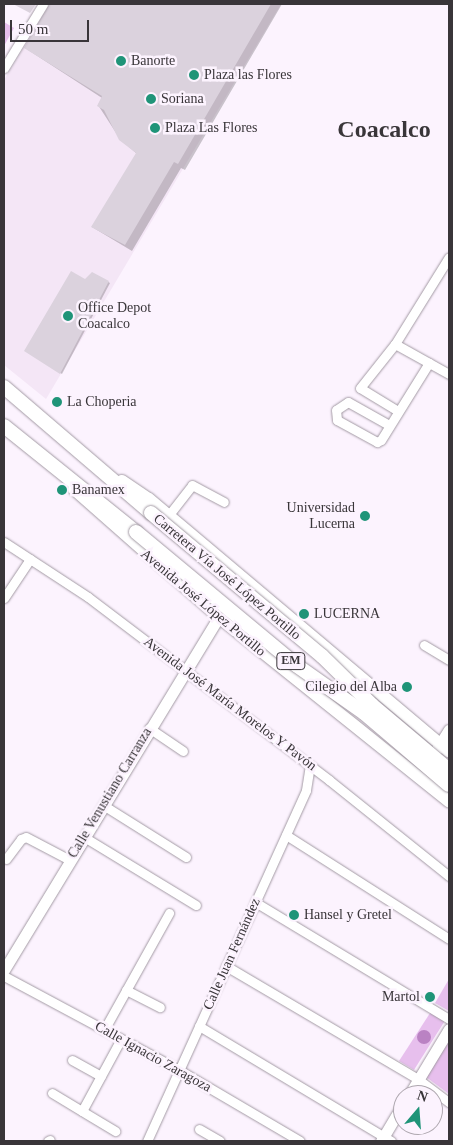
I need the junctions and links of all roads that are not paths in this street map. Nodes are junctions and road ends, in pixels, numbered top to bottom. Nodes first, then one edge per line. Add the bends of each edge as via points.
1 (42, 4) edge
2 (4, 68) edge
3 (449, 257) edge
4 (395, 344) junction
5 (430, 363) junction
6 (449, 374) edge
7 (4, 387) edge
8 (360, 388) junction
9 (352, 403) junction
10 (398, 411) junction
11 (390, 424) junction
12 (4, 426) edge
13 (72, 444) junction
14 (36, 452) junction
15 (224, 502) dead end
16 (168, 516) junction
17 (4, 542) edge
18 (30, 559) junction
19 (4, 598) edge
20 (219, 617) junction
21 (424, 645) dead end
22 (449, 660) edge
23 (184, 669) junction
24 (149, 728) junction
25 (449, 730) edge
26 (445, 749) edge
27 (183, 751) dead end
28 (310, 765) junction
29 (449, 765) edge
30 (449, 770) edge
31 (417, 773) junction
32 (449, 785) edge
33 (434, 788) junction
34 (449, 801) edge
35 (103, 805) junction
36 (286, 835) junction
37 (84, 837) junction
38 (186, 857) dead end
39 (6, 859) dead end
40 (70, 860) junction
41 (449, 876) edge
42 (255, 902) junction
43 (196, 905) dead end
44 (169, 913) dead end
45 (449, 939) edge
46 (226, 966) junction
47 (4, 970) edge
48 (4, 976) edge
49 (126, 990) junction
50 (160, 1007) dead end
51 (449, 1019) edge
52 (199, 1026) junction
53 (449, 1029) edge
54 (104, 1030) junction
55 (121, 1039) junction
56 (72, 1060) dead end
57 (179, 1070) junction
58 (101, 1076) junction
59 (418, 1079) junction
60 (415, 1085) edge
61 (52, 1093) dead end
62 (449, 1102) edge
63 (82, 1111) junction
64 (393, 1124) edge
65 (199, 1130) dead end
66 (114, 1131) dead end
67 (385, 1140) edge
68 (147, 1141) edge
69 (220, 1141) edge
70 (300, 1141) edge

1 - 2 street
3 - 4 street
4 - 5 street
4 - 8 street
5 - 6 street
5 - 10 street
7 - 13 main road, Carretera Vía José López Portillo / EM
8 - 9 street
8 - 10 street
9 - 11 street
9 - 11 street via 339,405 335,416 374,442 381,440
10 - 11 street
12 - 14 main road, Carretera Vía José López Portillo / EM
13 - 16 main road
13 - 30 main road, Carretera Vía José López Portillo / EM, bridge via 322,656 372,705
14 - 20 main road, Avenida José López Portillo via 108,521
14 - 32 main road, Carretera Vía José López Portillo / EM, bridge via 296,665 364,713
15 - 16 street via 192,485
16 - 26 main road
17 - 18 street, Avenida José María Morelos Y Pavón
18 - 19 street
18 - 23 street, Avenida José María Morelos Y Pavón via 88,596
20 - 23 street, Calle Venustiano Carranza
20 - 31 main road, Avenida José López Portillo
21 - 22 street
23 - 24 street, Calle Venustiano Carranza
23 - 28 street, Avenida José María Morelos Y Pavón
24 - 27 street
24 - 35 street, Calle Venustiano Carranza
25 - 26 street
26 - 31 street
28 - 36 street, Calle Juan Fernández via 306,790
28 - 41 street, Avenida José María Morelos Y Pavón
29 - 33 street
31 - 33 main road, Avenida José López Portillo
33 - 34 main road, Avenida José López Portillo
35 - 37 street, Calle Venustiano Carranza
35 - 38 street
36 - 42 street, Calle Juan Fernández
36 - 45 street
37 - 40 street, Calle Venustiano Carranza
37 - 43 street
39 - 40 street via 26,837
40 - 47 street, Calle Venustiano Carranza
42 - 46 street, Calle Juan Fernández
42 - 51 street
44 - 49 street
46 - 52 street, Calle Juan Fernández
46 - 59 street
48 - 54 street, Calle Ignacio Zaragoza
49 - 50 street
49 - 54 street
52 - 57 street, Calle Juan Fernández
52 - 67 street
53 - 59 street
54 - 55 street, Calle Ignacio Zaragoza
55 - 57 street, Calle Ignacio Zaragoza
55 - 58 street
56 - 58 street
57 - 68 street, Calle Juan Fernández
57 - 70 street, Calle Ignacio Zaragoza
58 - 63 street
59 - 60 street
59 - 62 street
61 - 63 street
63 - 66 street
64 - 67 street
65 - 69 street

